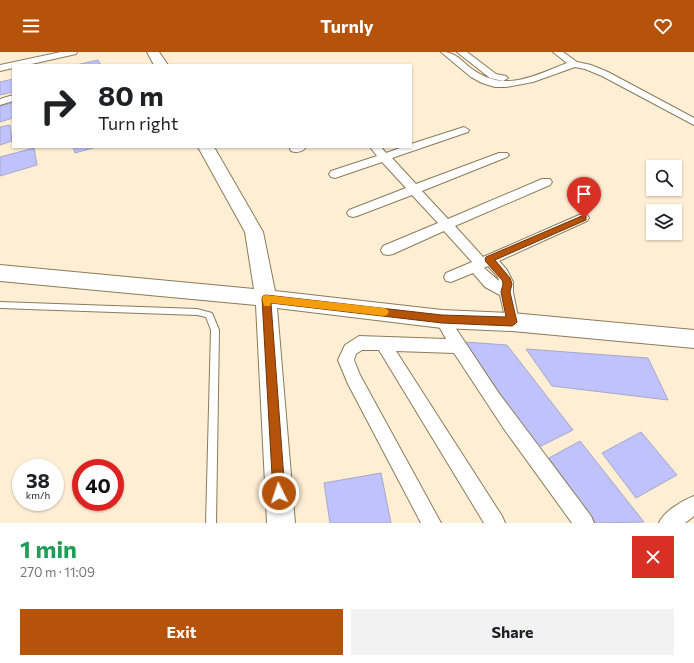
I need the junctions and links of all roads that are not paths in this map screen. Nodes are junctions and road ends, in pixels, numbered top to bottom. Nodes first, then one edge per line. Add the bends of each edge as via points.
1 (21, 52) edge
2 (73, 52) edge
3 (153, 52) edge
4 (445, 52) edge
5 (462, 52) edge
6 (557, 52) edge
7 (570, 61) junction
8 (17, 64) edge
9 (21, 64) edge
10 (160, 64) edge
11 (12, 66) edge
12 (0, 68) edge
13 (12, 98) edge
14 (0, 102) edge
15 (694, 122) edge
16 (464, 130) dead end
17 (207, 148) edge
18 (376, 148) edge
19 (411, 148) edge
20 (412, 148) edge
21 (504, 155) dead end
22 (385, 157) junction
23 (335, 174) dead end
24 (546, 182) dead end
25 (415, 189) junction
26 (353, 213) dead end
27 (584, 218) dead end
28 (447, 225) junction
29 (388, 250) dead end
30 (482, 263) junction
31 (0, 273) edge
32 (451, 277) dead end
33 (266, 298) junction
34 (0, 305) edge
35 (442, 319) junction
36 (512, 322) junction
37 (694, 339) edge
38 (382, 344) junction
39 (457, 346) junction
40 (694, 505) edge
41 (211, 523) edge
42 (281, 523) edge
43 (431, 523) edge
44 (495, 523) edge
45 (584, 523) edge
46 (669, 523) edge

1 - 8 street
2 - 9 street
3 - 10 street
4 - 7 street via 475,76 498,85 516,84
5 - 7 street via 493,76 506,78
6 - 7 street
7 - 15 street via 605,74
11 - 12 street
13 - 14 street
16 - 20 street
17 - 33 street via 254,232
18 - 22 street
19 - 22 street
21 - 25 street
22 - 23 street
22 - 25 street
24 - 28 street
25 - 26 street
25 - 28 street
27 - 30 street
28 - 29 street
28 - 30 street
30 - 32 street
30 - 36 street via 490,283 506,292
31 - 33 street
33 - 35 street
33 - 42 street
34 - 41 lane via 197,312 209,315 215,330
35 - 36 street
35 - 39 street
36 - 37 street
38 - 39 street
38 - 43 street via 359,344 350,350 346,360
38 - 44 street
39 - 45 street via 490,397
40 - 46 street

